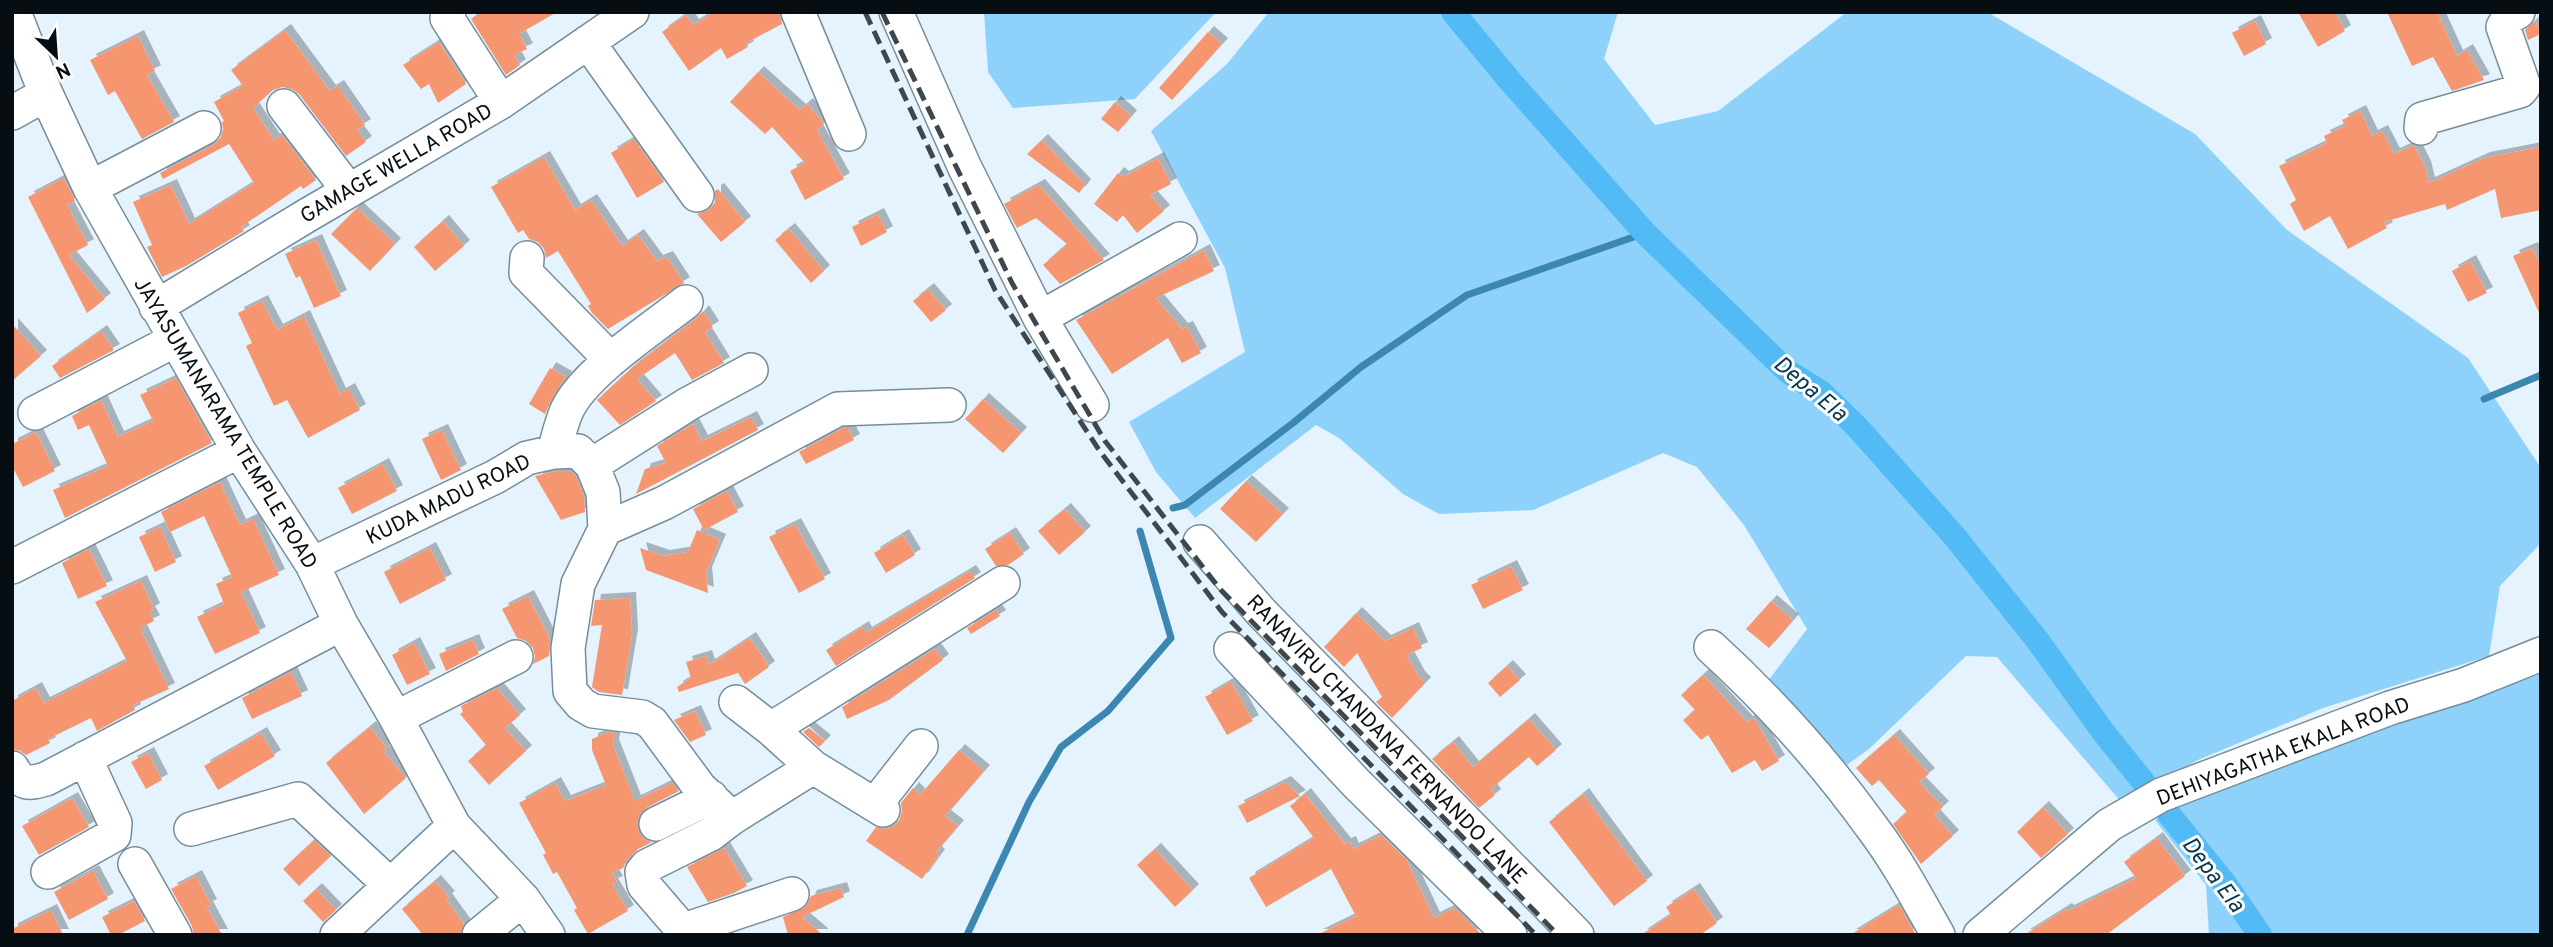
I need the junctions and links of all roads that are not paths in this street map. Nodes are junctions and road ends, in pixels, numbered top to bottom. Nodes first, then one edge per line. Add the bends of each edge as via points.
1 (14, 12) edge
2 (449, 12) edge
3 (632, 12) edge
4 (798, 12) edge
5 (895, 12) edge
6 (2518, 12) edge
7 (588, 42) junction
8 (46, 94) junction
9 (501, 102) junction
10 (284, 106) dead end
11 (12, 113) edge
12 (204, 128) dead end
13 (2421, 128) dead end
14 (849, 134) dead end
15 (90, 188) junction
16 (349, 191) junction
17 (697, 195) dead end
18 (1180, 239) dead end
19 (527, 258) dead end
20 (686, 302) dead end
21 (156, 307) junction
22 (1041, 318) junction
23 (175, 340) junction
24 (611, 360) junction
25 (751, 370) dead end
26 (949, 405) dead end
27 (1092, 405) dead end
28 (35, 413) dead end
29 (239, 451) junction
30 (554, 452) junction
31 (592, 465) junction
32 (606, 529) junction
33 (1200, 541) dead end
34 (312, 564) junction
35 (12, 567) edge
36 (1003, 583) dead end
37 (341, 624) junction
38 (1711, 647) dead end
39 (1231, 649) dead end
40 (2541, 654) edge
41 (516, 657) dead end
42 (736, 702) dead end
43 (396, 718) junction
44 (771, 729) junction
45 (921, 746) dead end
46 (85, 758) junction
47 (813, 767) junction
48 (12, 768) edge
49 (721, 808) junction
50 (656, 824) dead end
51 (454, 827) junction
52 (191, 829) dead end
53 (135, 864) dead end
54 (48, 872) dead end
55 (389, 884) junction
56 (792, 894) dead end
57 (523, 899) junction
58 (686, 932) edge
59 (175, 935) edge
60 (337, 935) edge
61 (479, 935) edge
62 (548, 935) edge
63 (1510, 935) edge
64 (1577, 935) edge
65 (1938, 935) edge
66 (1980, 935) edge

1 - 8 street, JAYASUMANARAMA TEMPLE ROAD
2 - 9 street via 447,18
3 - 7 street, GAMAGE WELLA ROAD
4 - 14 street
5 - 22 street via 965,167
6 - 13 street via 2503,27 2524,86 2422,119
7 - 9 street, GAMAGE WELLA ROAD
7 - 17 street
8 - 11 street
8 - 15 street, JAYASUMANARAMA TEMPLE ROAD
9 - 16 street, GAMAGE WELLA ROAD
10 - 16 street
12 - 15 street
15 - 21 street, JAYASUMANARAMA TEMPLE ROAD
16 - 21 street, GAMAGE WELLA ROAD
18 - 22 street
19 - 24 street via 526,273
20 - 24 street
21 - 23 street, JAYASUMANARAMA TEMPLE ROAD
22 - 27 street
23 - 28 street
23 - 29 street, JAYASUMANARAMA TEMPLE ROAD
24 - 30 street via 567,409
25 - 31 street
26 - 32 street via 838,409 664,503
29 - 34 street, JAYASUMANARAMA TEMPLE ROAD
29 - 35 street
30 - 31 street, KUDA MADU ROAD via 578,451
30 - 34 street, KUDA MADU ROAD via 527,458
31 - 32 street via 603,492
32 - 49 street via 578,584 568,648 570,691 593,711 642,717 652,723 700,788
33 - 64 street, RANAVIRU CHANDANA FERNANDO LANE via 1261,612
34 - 37 street, JAYASUMANARAMA TEMPLE ROAD
36 - 44 street
37 - 43 street, JAYASUMANARAMA TEMPLE ROAD
37 - 46 street
38 - 65 street via 1755,687 1859,810 1900,868
39 - 63 street via 1356,783
40 - 66 street, DEHIYAGATHA EKALA ROAD via 2161,795 2109,825
41 - 43 street
42 - 44 street
43 - 51 street, JAYASUMANARAMA TEMPLE ROAD
44 - 47 street
45 - 47 street via 879,807
46 - 48 street via 31,783 18,779
46 - 54 street via 115,823 114,835
47 - 49 street
49 - 50 street
49 - 58 street via 712,834 642,872 651,894
51 - 55 street
51 - 57 street
52 - 55 street via 298,799
53 - 59 street
55 - 60 street
56 - 58 street
57 - 61 street
57 - 62 street

